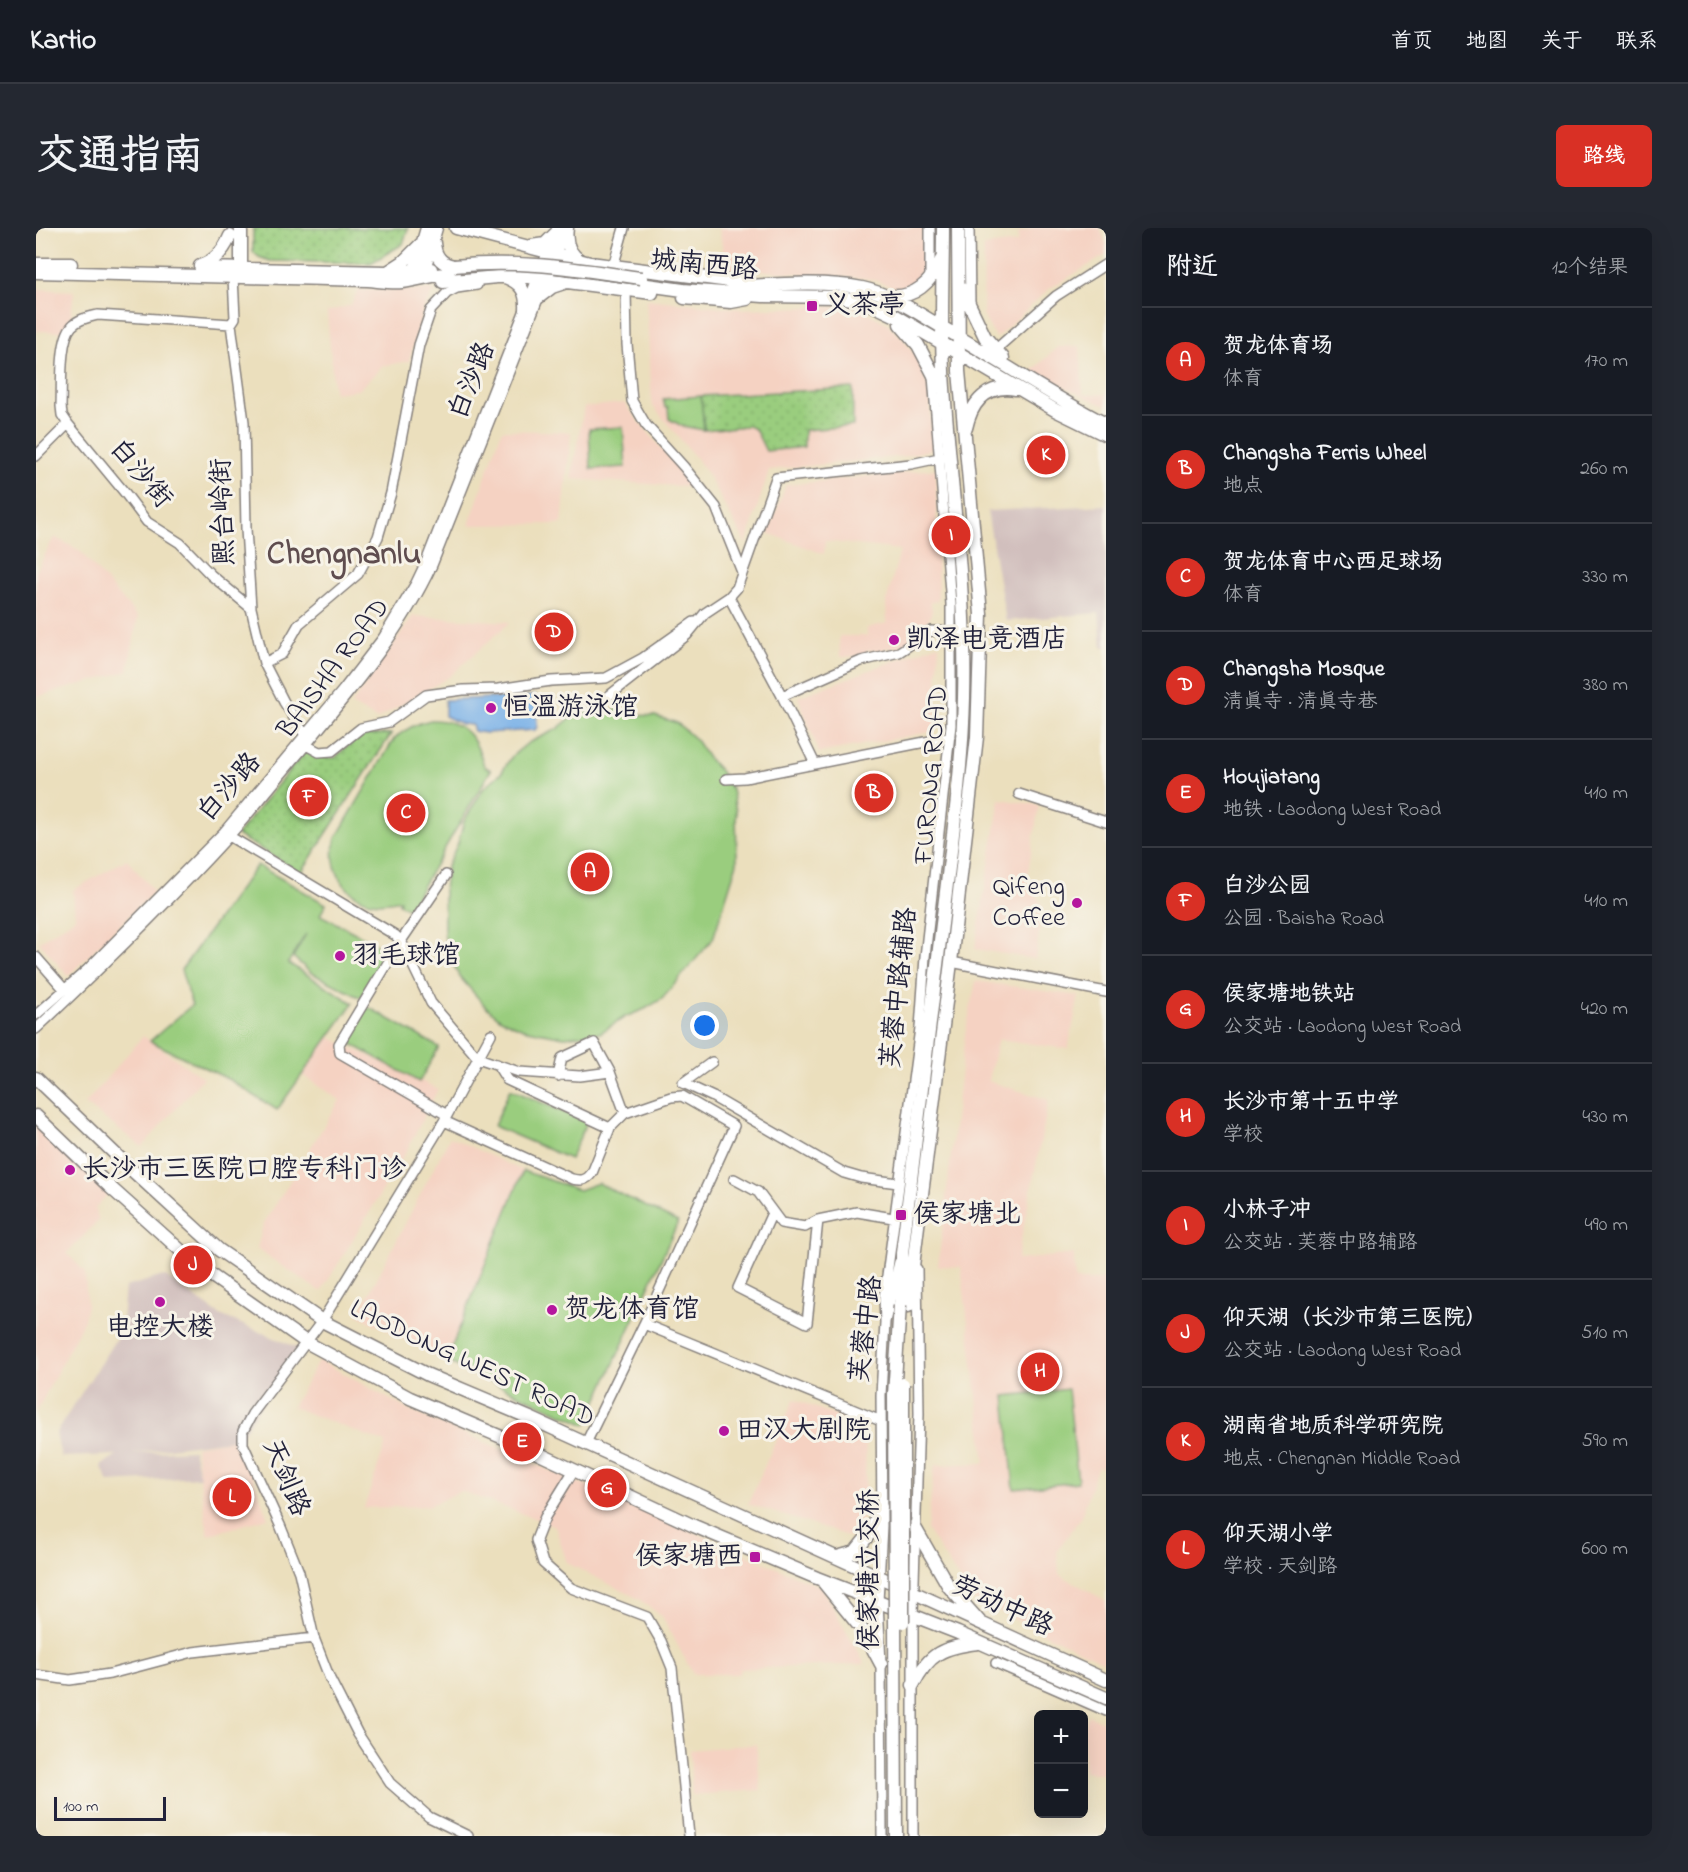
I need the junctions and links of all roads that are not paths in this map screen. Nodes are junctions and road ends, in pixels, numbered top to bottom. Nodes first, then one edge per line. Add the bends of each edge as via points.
1 (241, 228) edge
2 (456, 228) edge
3 (624, 228) edge
4 (930, 228) edge
5 (943, 228) edge
6 (958, 228) edge
7 (969, 228) edge
8 (560, 230) edge
9 (230, 232) edge
10 (430, 233) edge
11 (241, 244) junction
12 (526, 246) junction
13 (552, 253) junction
14 (943, 253) junction
15 (582, 262) junction
16 (36, 264) edge
17 (1106, 264) edge
18 (613, 267) junction
19 (195, 268) junction
20 (455, 269) junction
21 (272, 270) junction
22 (36, 272) edge
23 (384, 272) junction
24 (235, 274) junction
25 (501, 276) junction
26 (959, 277) junction
27 (415, 278) junction
28 (542, 278) junction
29 (930, 279) junction
30 (515, 281) junction
31 (568, 282) junction
32 (626, 290) junction
33 (763, 290) junction
34 (885, 296) junction
35 (540, 297) junction
36 (970, 308) junction
37 (884, 309) junction
38 (526, 310) junction
39 (231, 324) junction
40 (943, 328) junction
41 (958, 337) junction
42 (942, 344) junction
43 (995, 350) junction
44 (959, 354) junction
45 (933, 370) junction
46 (1024, 385) junction
47 (945, 399) junction
48 (68, 424) junction
49 (1106, 424) edge
50 (1106, 435) edge
51 (965, 441) junction
52 (36, 456) edge
53 (945, 457) junction
54 (742, 572) junction
55 (729, 597) junction
56 (252, 608) junction
57 (705, 613) junction
58 (952, 633) junction
59 (264, 663) junction
60 (782, 696) junction
61 (601, 702) dead end
62 (950, 737) junction
63 (305, 740) junction
64 (815, 764) junction
65 (726, 779) dead end
66 (1019, 794) dead end
67 (1106, 822) edge
68 (229, 836) junction
69 (446, 874) dead end
70 (400, 941) junction
71 (36, 957) edge
72 (951, 962) junction
73 (65, 990) junction
74 (1106, 992) edge
75 (36, 1015) edge
76 (36, 1029) edge
77 (491, 1034) dead end
78 (478, 1058) junction
79 (712, 1062) dead end
80 (497, 1064) junction
81 (610, 1072) junction
82 (558, 1076) junction
83 (36, 1078) edge
84 (625, 1113) junction
85 (36, 1116) edge
86 (445, 1118) junction
87 (610, 1128) junction
88 (735, 1179) dead end
89 (898, 1183) junction
90 (772, 1213) junction
91 (894, 1218) junction
92 (818, 1220) junction
93 (916, 1243) junction
94 (902, 1252) junction
95 (904, 1305) junction
96 (322, 1321) junction
97 (885, 1322) junction
98 (644, 1324) junction
99 (306, 1342) junction
100 (880, 1421) junction
101 (586, 1443) junction
102 (574, 1470) junction
103 (881, 1507) junction
104 (914, 1526) junction
105 (837, 1557) junction
106 (878, 1576) junction
107 (821, 1580) junction
108 (913, 1592) junction
109 (878, 1602) junction
110 (913, 1615) junction
111 (983, 1625) junction
112 (314, 1638) junction
113 (979, 1643) junction
114 (996, 1663) dead end
115 (881, 1664) junction
116 (36, 1675) edge
117 (1106, 1680) edge
118 (913, 1685) junction
119 (1106, 1698) edge
120 (1106, 1711) edge
121 (468, 1836) edge
122 (689, 1836) edge
123 (882, 1836) edge
124 (896, 1836) edge
125 (904, 1836) edge
126 (913, 1836) edge

1 - 11 main road
2 - 12 main road
3 - 18 street
4 - 29 street
5 - 14 main road, FURONG ROAD
6 - 26 main road, FURONG ROAD
7 - 36 street
8 - 12 main road via 545,243
8 - 13 street, BAISHA ROAD
8 - 15 main road via 572,254
9 - 19 main road via 221,253
9 - 24 main road
10 - 20 main road via 439,258
10 - 23 main road via 403,262
10 - 27 main road
11 - 21 main road via 255,264
11 - 24 main road
12 - 13 main road
13 - 15 main road
13 - 28 street, BAISHA ROAD
14 - 29 main road
14 - 40 main road, FURONG ROAD
15 - 18 main road
16 - 19 main road, 城南西路
17 - 43 street via 1056,296
18 - 33 main road
19 - 24 main road, 城南西路
20 - 27 main road, 城南西路
20 - 33 main road, 城南西路, bridge via 497,262 528,263 640,281
21 - 23 main road, 城南西路
21 - 24 main road, 城南西路
22 - 24 main road, 城南西路
23 - 27 main road, 城南西路
24 - 27 main road, 城南西路
24 - 39 street, 熙台岭街 via 236,318
25 - 27 main road
25 - 28 main road
25 - 30 main road
26 - 36 main road
26 - 41 main road, FURONG ROAD
28 - 30 street
28 - 31 main road
28 - 35 street, BAISHA ROAD
28 - 38 street, 白沙路
29 - 34 main road via 911,294
30 - 38 main road via 524,292
30 - 59 street via 457,288 431,310 419,345 399,455 378,537 358,574 299,624 282,654
31 - 32 main road
31 - 35 main road via 552,286
32 - 33 main road via 731,302
32 - 54 street via 632,401 646,425 716,507
33 - 34 main road, 城南西路 via 850,286
33 - 37 main road, 城南西路 via 840,297
34 - 40 main road, 城南西路
35 - 63 street, BAISHA ROAD via 422,586 347,696
36 - 43 main road
37 - 42 main road, 城南西路
37 - 45 main road via 912,337
38 - 63 street, 白沙路 via 416,583 383,638
39 - 48 street via 98,315 85,318 72,326 65,338 61,406
39 - 56 street, 熙台岭街 via 244,422
40 - 41 main road, 城南西路
40 - 42 main road, FURONG ROAD
41 - 44 main road, FURONG ROAD
41 - 46 main road, 城南西路
42 - 44 main road, 城南西路
42 - 47 main road, FURONG ROAD
43 - 46 main road
44 - 46 main road, 城南西路
44 - 51 main road, FURONG ROAD
45 - 47 main road
45 - 53 street, 芙蓉中路辅路
46 - 49 main road
46 - 50 main road via 1055,410
46 - 51 main road via 983,395 972,410
47 - 53 main road, FURONG ROAD
48 - 52 street
48 - 56 street, 白沙街 via 147,522 180,543
51 - 72 main road, FURONG ROAD via 981,614 977,737
53 - 54 street via 776,478
53 - 58 street, 芙蓉中路辅路
53 - 94 main road, FURONG ROAD via 964,618 962,737
54 - 55 street
55 - 57 street
55 - 60 street
56 - 59 street, 熙台岭街
57 - 61 street via 687,635
57 - 63 street via 643,658 606,678 426,695 389,722 361,728 332,751 320,752
58 - 60 street via 931,631 899,652 861,661
58 - 62 street, 芙蓉中路辅路
59 - 63 street, 熙台岭街
60 - 64 street
62 - 64 street
62 - 89 street, 芙蓉中路辅路 via 918,1039
63 - 68 street, BAISHA ROAD
63 - 73 street, 白沙路 via 224,832
64 - 65 street
66 - 67 street
68 - 70 street
68 - 76 street, BAISHA ROAD
69 - 70 street
70 - 78 street via 430,1003
70 - 86 street via 339,1044 340,1053
71 - 73 street
72 - 74 street
72 - 93 main road, FURONG ROAD
73 - 75 street, 白沙路
77 - 78 street, 天剑路
78 - 80 street
78 - 86 street, 天剑路
79 - 89 street via 683,1083 844,1173
80 - 82 street via 519,1072
80 - 87 street via 507,1080
81 - 82 street
81 - 82 street via 594,1043 562,1058
81 - 84 street
83 - 96 main road, LAODONG WEST ROAD via 219,1250
84 - 87 street
84 - 98 street via 682,1096 734,1126
85 - 99 main road, LAODONG WEST ROAD via 198,1266
86 - 87 street via 581,1181 592,1173
86 - 96 street, 天剑路
88 - 90 street via 758,1192
89 - 91 street, 芙蓉中路辅路
90 - 92 street via 782,1223 805,1227
90 - 92 street via 738,1288 807,1323
91 - 92 street via 857,1212
91 - 97 street, 芙蓉中路辅路 via 884,1298
93 - 95 main road, FURONG ROAD
93 - 104 street, 芙蓉中路 via 919,1414
94 - 95 main road, FURONG ROAD
94 - 97 street, 芙蓉中路
95 - 124 main road, 侯家塘立交桥, bridge via 894,1395
95 - 125 main road, 侯家塘立交桥, bridge
96 - 99 street, 天剑路
96 - 101 main road, LAODONG WEST ROAD via 428,1375
97 - 100 street, 芙蓉中路
98 - 100 street
98 - 101 street
99 - 102 main road, LAODONG WEST ROAD via 410,1398
99 - 112 street, 天剑路 via 252,1414 243,1431 243,1444 299,1572
100 - 103 street, 芙蓉中路
101 - 105 main road, LAODONG WEST ROAD
102 - 107 main road, LAODONG WEST ROAD
102 - 122 street via 545,1517 536,1540 543,1563 571,1588 647,1617 661,1641 672,1668
103 - 105 main road via 871,1532 855,1552
103 - 106 street, 芙蓉中路
104 - 108 street, 芙蓉中路
104 - 111 main road via 949,1587
105 - 106 main road, LAODONG WEST ROAD
106 - 108 main road, 劳动中路
106 - 109 street, 芙蓉中路
107 - 109 main road, LAODONG WEST ROAD
107 - 115 main road via 864,1632
108 - 110 street, 芙蓉中路
108 - 111 main road, 劳动中路
109 - 110 main road, 劳动中路
109 - 115 street, 芙蓉中路
110 - 113 main road, 劳动中路
110 - 118 street
111 - 117 main road, 劳动中路
112 - 116 street via 194,1652 70,1680
112 - 121 street, 天剑路 via 358,1734 390,1783 429,1817
113 - 118 main road via 941,1650 927,1661
113 - 119 main road, 劳动中路
114 - 120 street
115 - 123 street, 芙蓉中路
118 - 126 street

